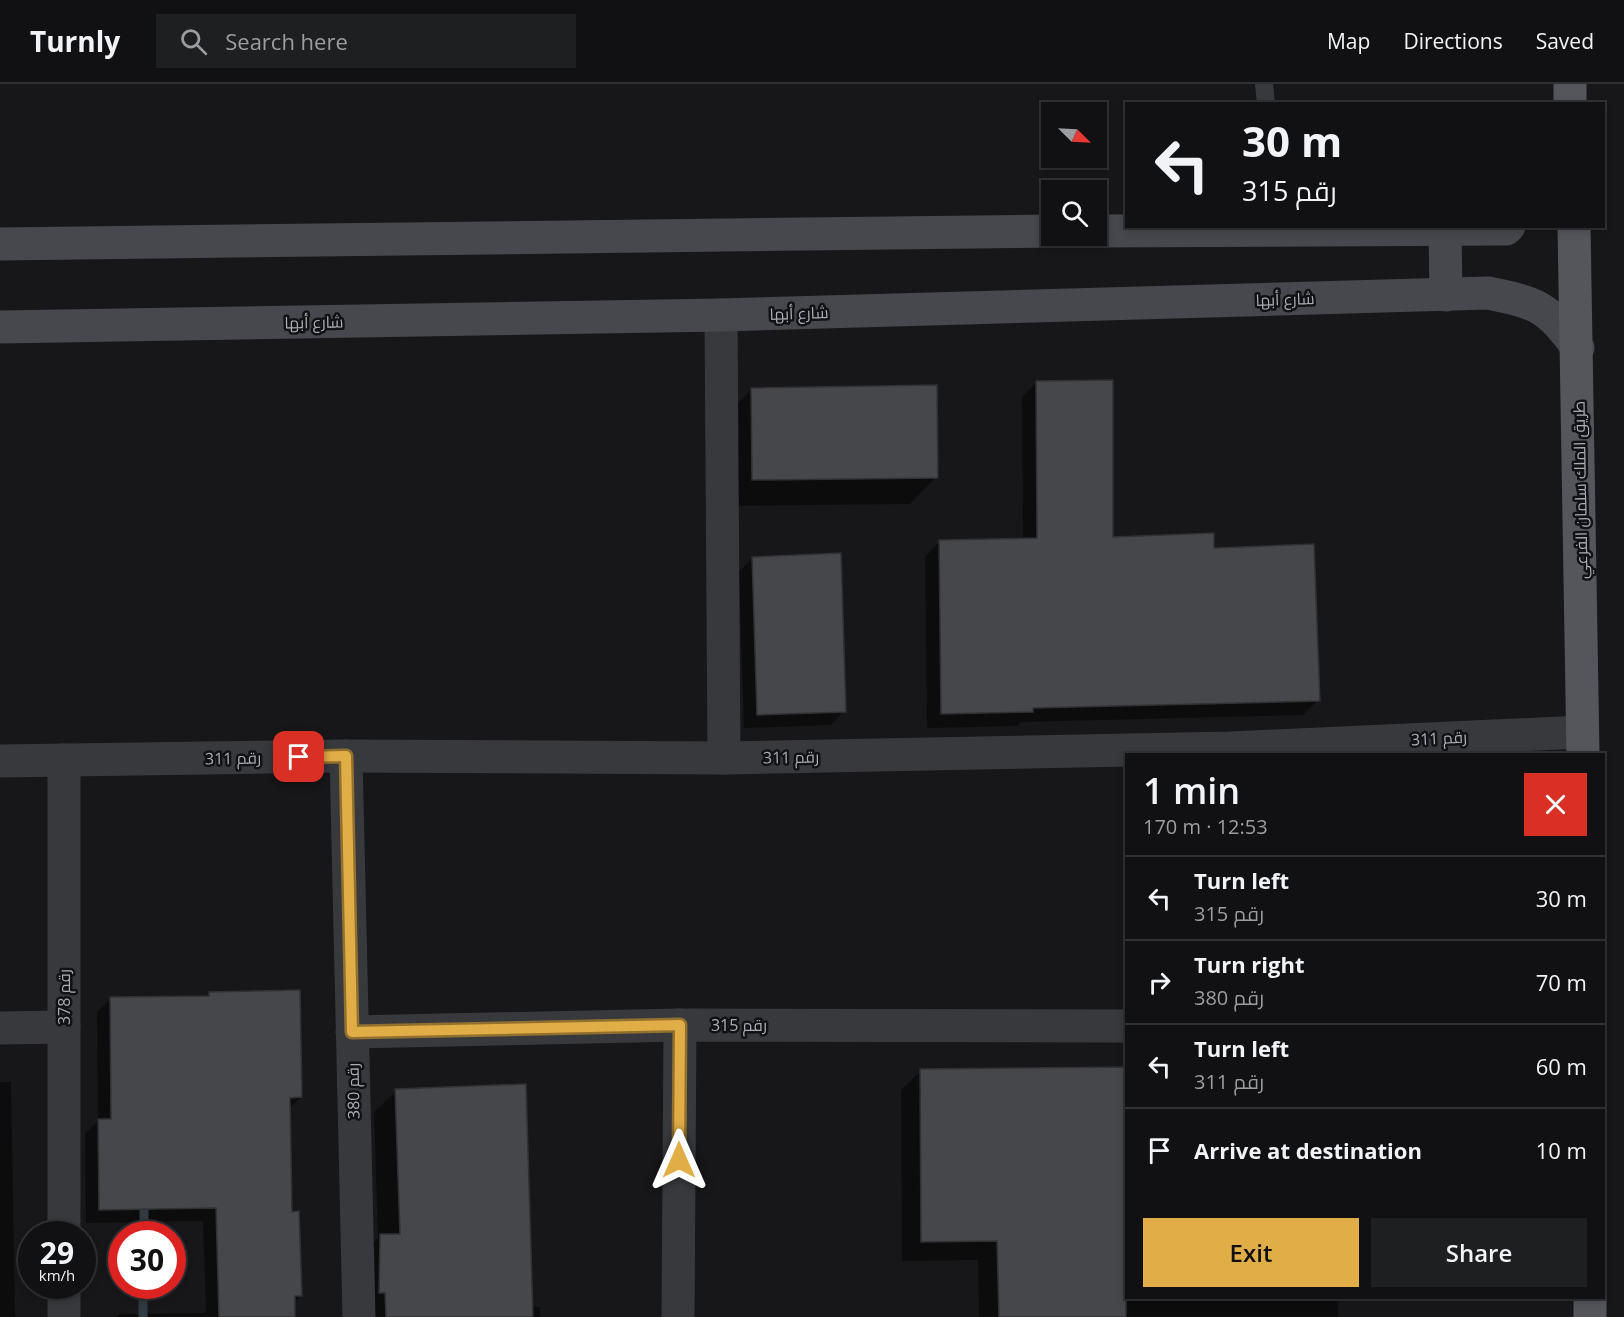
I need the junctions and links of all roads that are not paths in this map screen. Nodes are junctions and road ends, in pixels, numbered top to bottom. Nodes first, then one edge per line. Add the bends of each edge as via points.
1 (1264, 84) edge
2 (1570, 84) edge
3 (1266, 102) edge
4 (1570, 102) edge
5 (1282, 228) edge
6 (1507, 228) edge
7 (1574, 228) edge
8 (1445, 229) junction
9 (1041, 231) edge
10 (1107, 231) edge
11 (0, 244) edge
12 (1446, 295) junction
13 (721, 315) junction
14 (0, 327) edge
15 (1578, 348) junction
16 (1582, 743) edge
17 (346, 756) junction
18 (724, 758) junction
19 (64, 760) junction
20 (0, 761) edge
21 (680, 1025) junction
22 (1125, 1026) edge
23 (64, 1027) junction
24 (0, 1028) edge
25 (352, 1032) junction
26 (64, 1221) edge
27 (64, 1299) edge
28 (1590, 1299) edge
29 (64, 1317) edge
30 (358, 1317) edge
31 (678, 1317) edge
32 (1590, 1317) edge

1 - 3 lane
2 - 4 main road
5 - 8 street
5 - 10 street
6 - 8 street
7 - 15 main road, طريق الملك سلمان الفرعي
8 - 12 street
9 - 11 street
12 - 13 street, شارع أبها
12 - 15 street, شارع أبها via 1488,293 1524,300 1554,317
13 - 14 street, شارع أبها
13 - 18 street
15 - 16 main road, طريق الملك سلمان الفرعي
16 - 18 street, رقم 311
17 - 18 street, رقم 311
17 - 19 street, رقم 311
17 - 25 street, رقم 380
19 - 20 street, رقم 311
19 - 23 street, رقم 378
21 - 22 street, رقم 315
21 - 25 street, رقم 315
21 - 31 street
23 - 24 street
23 - 26 street, رقم 378
25 - 30 street, رقم 380
27 - 29 street
28 - 32 main road

